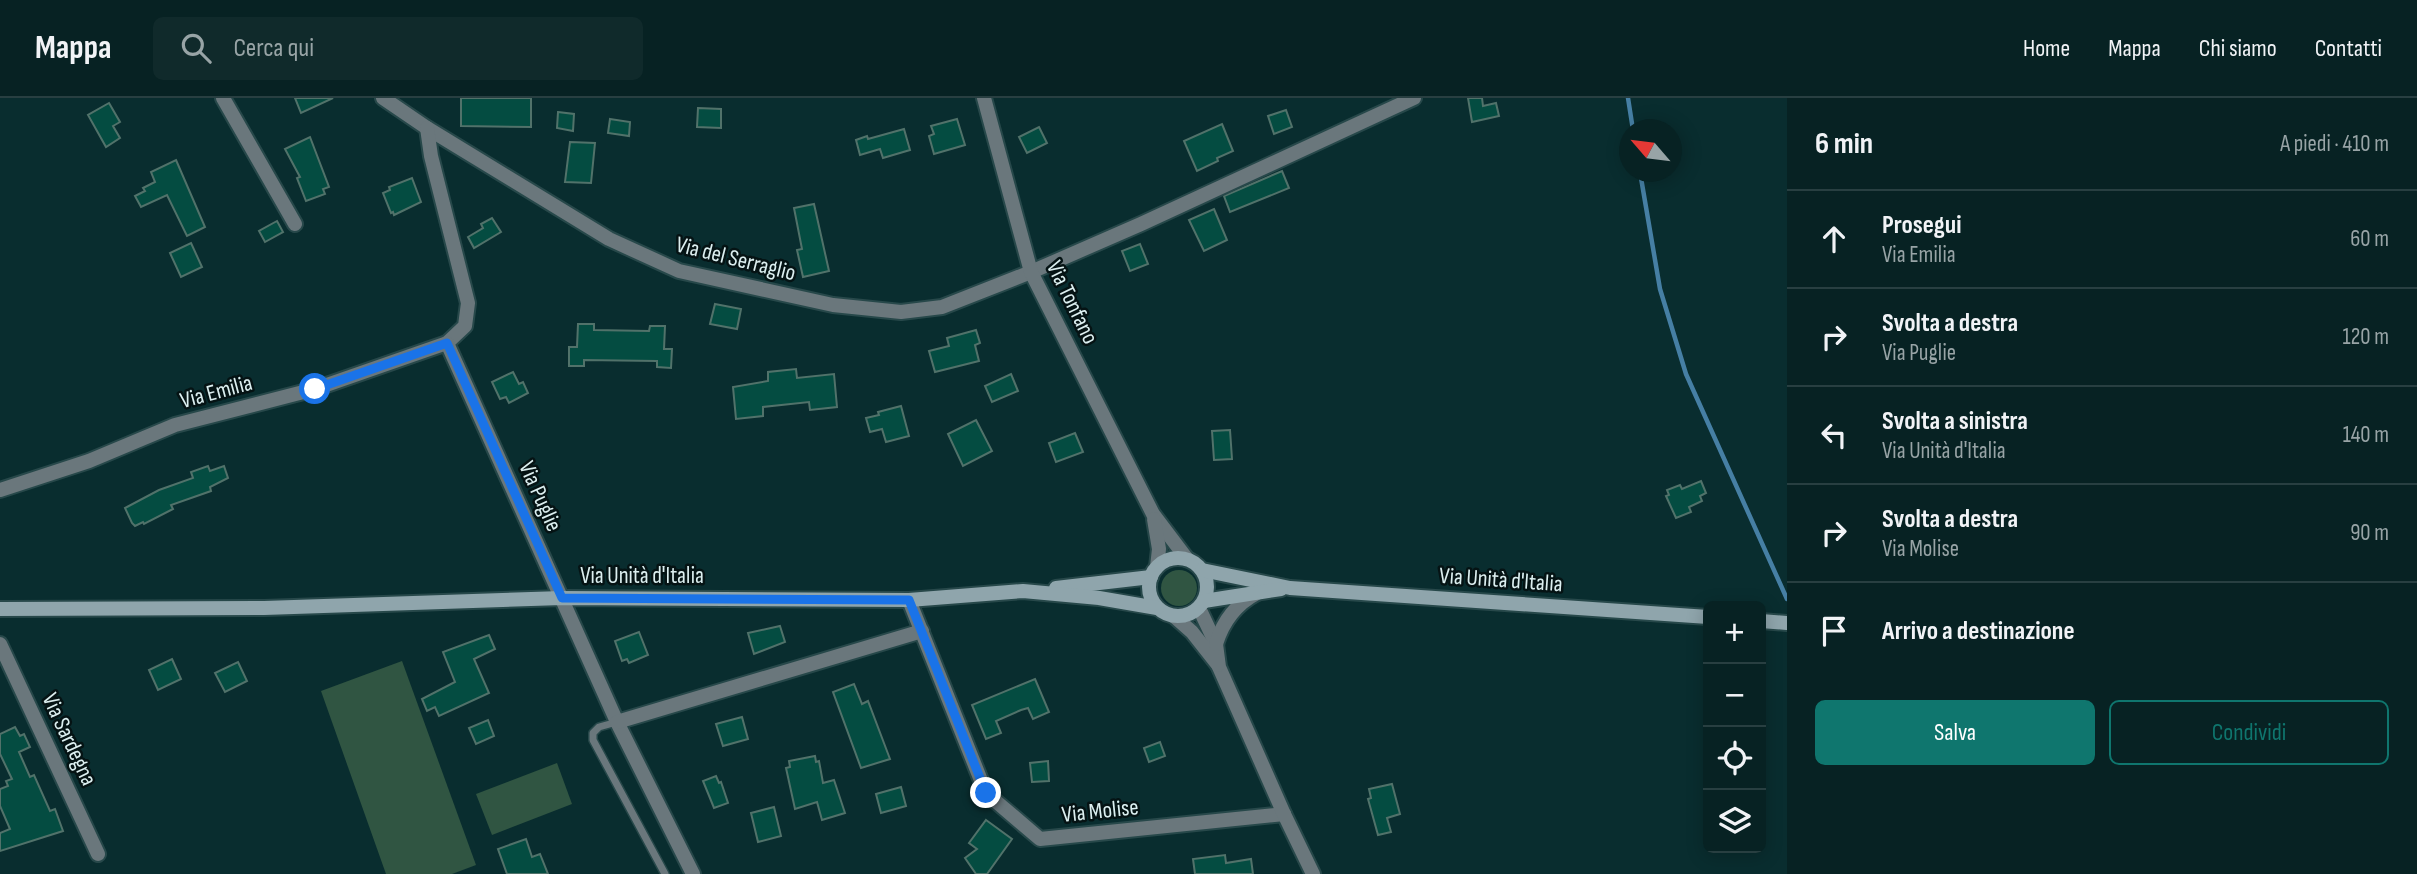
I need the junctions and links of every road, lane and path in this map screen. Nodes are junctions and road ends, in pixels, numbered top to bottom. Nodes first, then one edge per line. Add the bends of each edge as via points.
1 (223, 98) edge
2 (383, 98) edge
3 (984, 98) edge
4 (1414, 98) edge
5 (427, 128) junction
6 (295, 224) dead end
7 (1031, 272) junction
8 (447, 343) junction
9 (0, 490) edge
10 (1153, 514) junction
11 (1186, 559) junction
12 (1202, 570) junction
13 (1154, 572) junction
14 (1290, 588) junction
15 (1023, 591) junction
16 (1257, 593) junction
17 (562, 598) junction
18 (909, 600) junction
19 (1202, 604) junction
20 (1157, 608) junction
21 (0, 610) edge
22 (1175, 617) junction
23 (1703, 617) edge
24 (1766, 622) edge
25 (1787, 624) edge
26 (922, 631) junction
27 (0, 644) edge
28 (1216, 644) junction
29 (1219, 667) junction
30 (617, 722) junction
31 (1284, 814) junction
32 (98, 854) dead end
33 (665, 874) edge
34 (693, 874) edge
35 (1313, 874) edge

1 - 6 street
2 - 5 street, Via del Serraglio
3 - 7 street, Via Tonfano
4 - 7 street, Via del Serraglio
5 - 7 street, Via del Serraglio via 609,239 679,271 833,305 901,312 942,307
5 - 8 street via 468,303 465,326
7 - 10 street, Via Tonfano
8 - 9 street, Via Emilia via 315,389 175,425 89,461
8 - 17 street, Via Puglie
10 - 11 street
10 - 13 street via 1159,549
11 - 12 main road
11 - 13 main road via 1168,560
12 - 14 main road
12 - 19 main road via 1208,585
13 - 15 main road
13 - 20 main road via 1149,590
14 - 16 main road
14 - 23 main road, Via Unità d'Italia
15 - 18 main road, Via Unità d'Italia
15 - 20 main road, Via Unità d'Italia
16 - 19 main road
16 - 28 street via 1233,611
17 - 18 main road, Via Unità d'Italia
17 - 21 main road, Via Unità d'Italia via 264,608
17 - 30 street, Via Puglie
18 - 26 street, Via Molise
19 - 22 main road via 1188,615
19 - 28 street
20 - 22 main road
22 - 29 street
24 - 25 main road
26 - 30 street
26 - 31 street, Via Molise via 986,793 1040,839
27 - 32 street, Via Sardegna
28 - 29 street
29 - 31 street
30 - 33 lane via 598,727 593,740
30 - 34 street, Via Puglie
31 - 35 street

